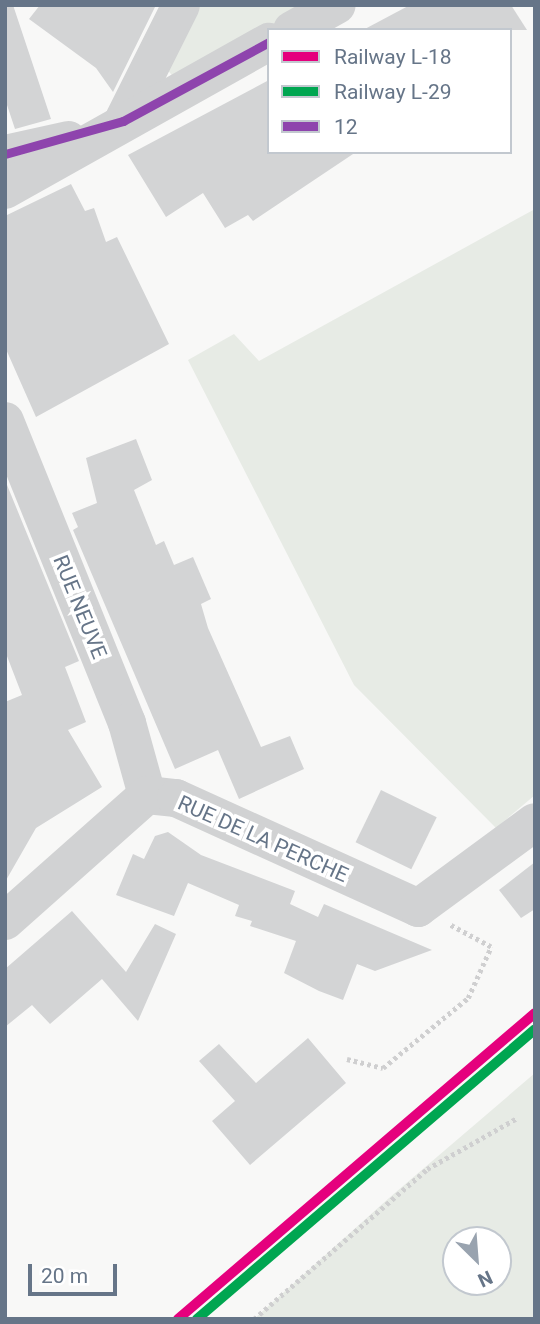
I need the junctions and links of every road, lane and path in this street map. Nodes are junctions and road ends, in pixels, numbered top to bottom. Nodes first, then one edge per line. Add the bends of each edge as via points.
1 (181, 5) edge
2 (337, 5) edge
3 (296, 28) edge
4 (267, 43) edge
5 (123, 121) junction
6 (5, 154) edge
7 (5, 190) edge
8 (5, 421) edge
9 (148, 795) junction
10 (535, 822) edge
11 (418, 908) junction
12 (5, 921) edge
13 (346, 1059) dead end
14 (517, 1118) dead end
15 (254, 1319) edge

1 - 5 street
2 - 3 street
4 - 5 street
5 - 6 street
5 - 7 street
8 - 9 street, RUE NEUVE via 127,723
9 - 11 street, RUE DE LA PERCHE via 176,798
9 - 12 street, RUE DE LA PERCHE
10 - 11 street
11 - 13 path via 491,947 491,956 468,998 395,1061 383,1068
14 - 15 path via 427,1169

